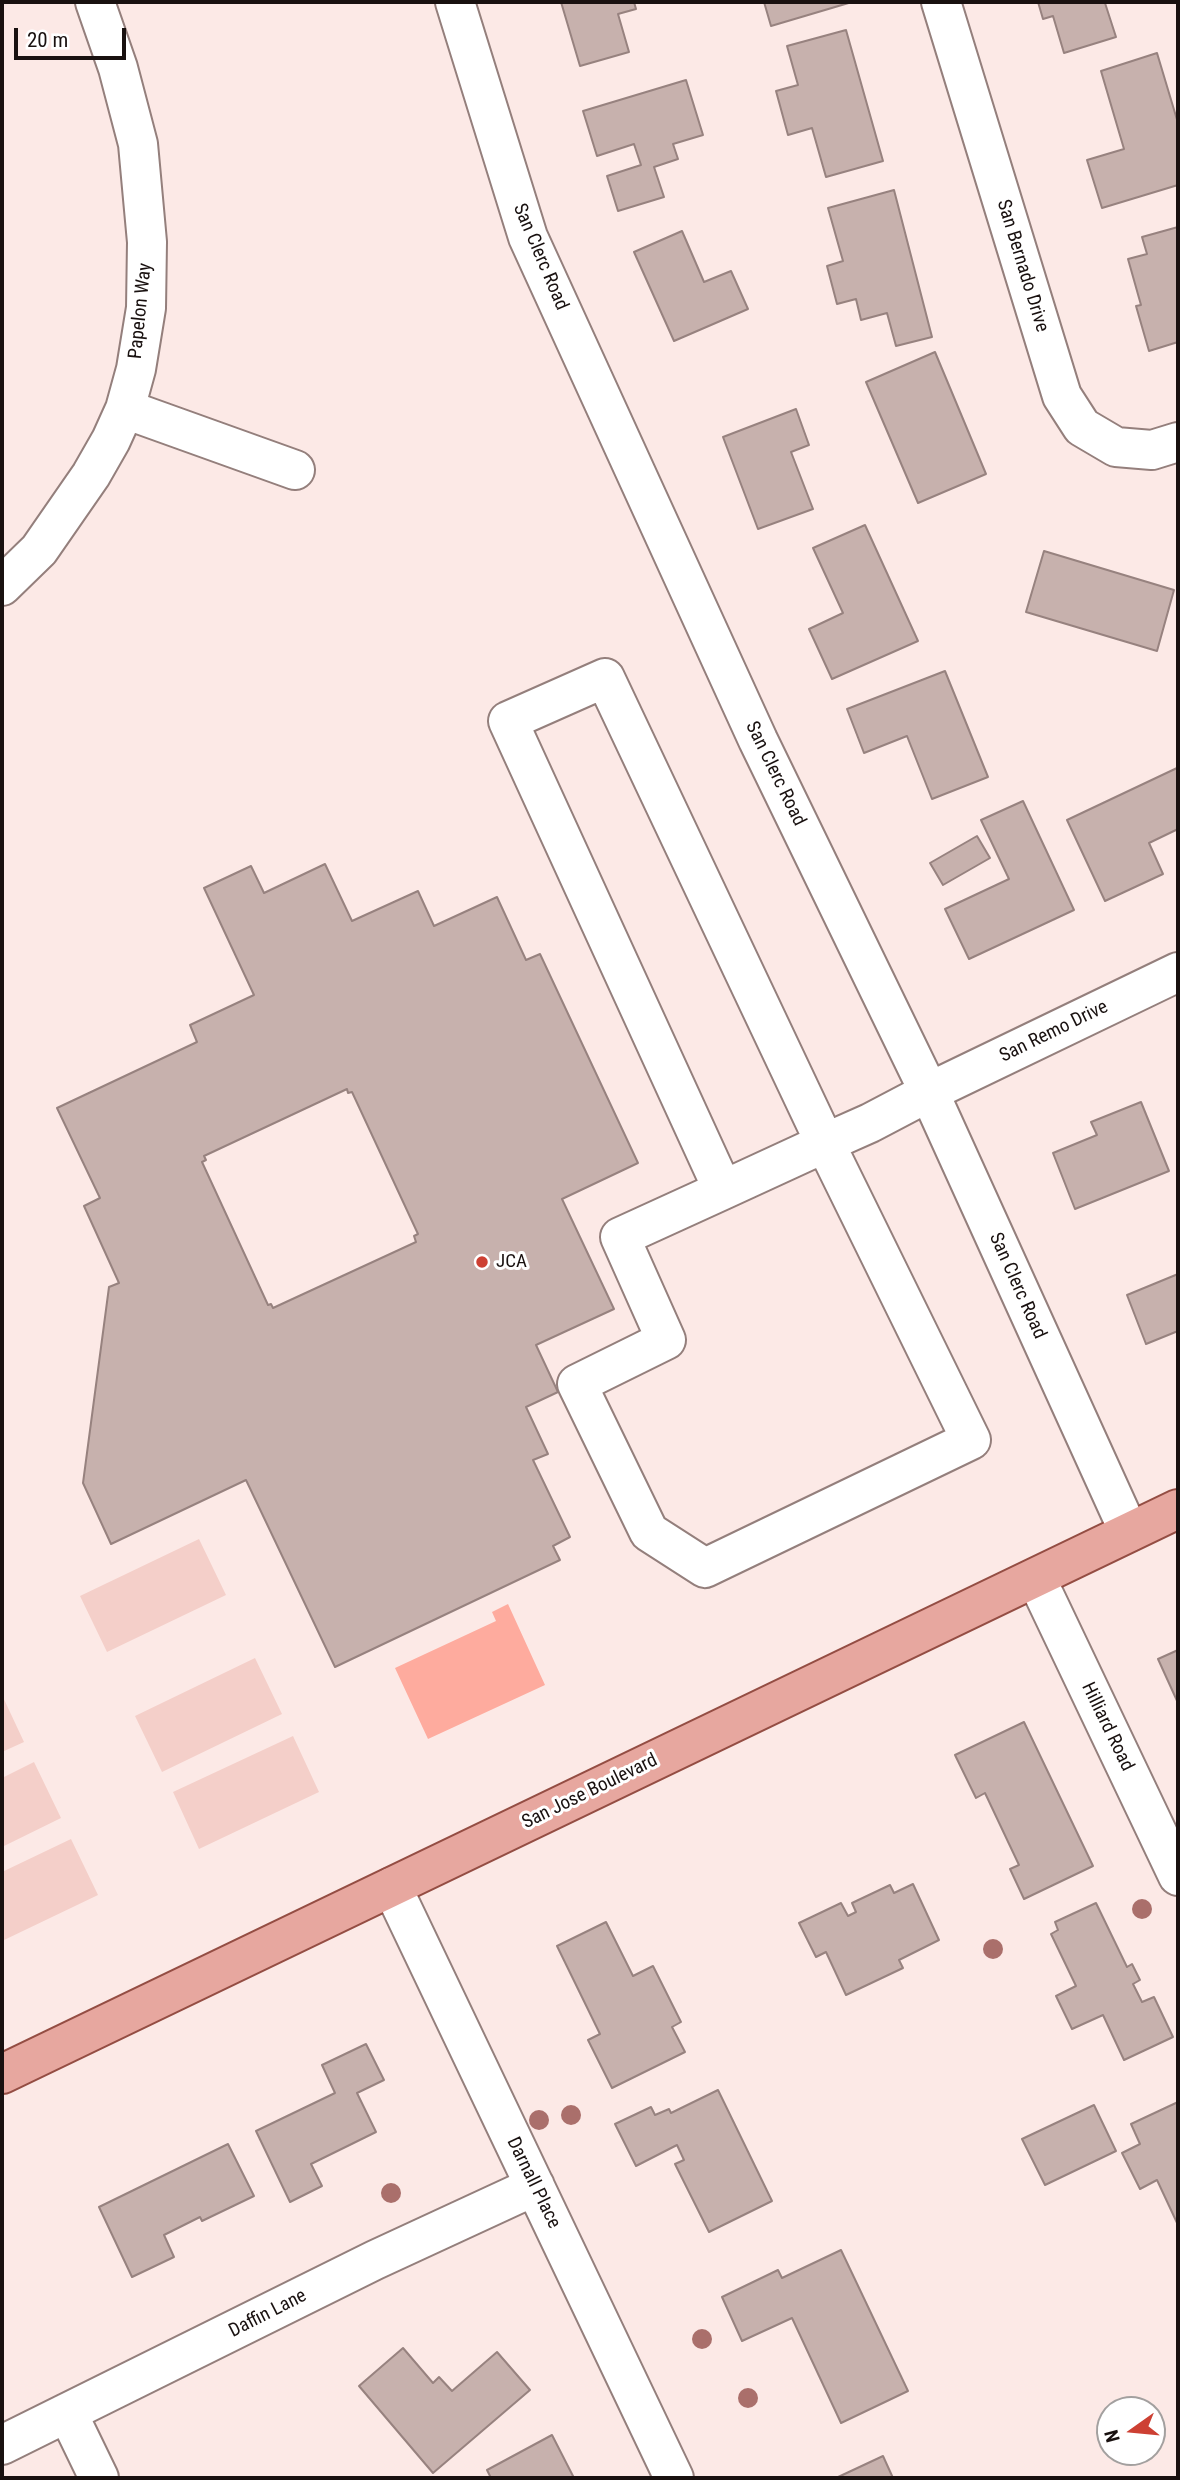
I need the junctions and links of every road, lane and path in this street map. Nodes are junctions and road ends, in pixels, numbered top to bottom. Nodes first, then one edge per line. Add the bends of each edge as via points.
1 (96, 2) edge
2 (454, 2) edge
3 (941, 2) edge
4 (125, 409) junction
5 (1178, 442) edge
6 (295, 470) dead end
7 (2, 586) edge
8 (1178, 972) edge
9 (929, 1092) junction
10 (825, 1143) junction
11 (723, 1190) junction
12 (1178, 1508) edge
13 (1129, 1532) junction
14 (1036, 1578) junction
15 (1178, 1876) edge
16 (392, 1887) junction
17 (2, 2074) edge
18 (535, 2186) junction
19 (68, 2414) junction
20 (2, 2445) edge
21 (99, 2478) edge
22 (674, 2478) edge

1 - 4 street, Papelon Way via 135,131 144,183 146,308
2 - 9 street, San Clerc Road via 528,237 758,740
3 - 5 street, San Bernado Drive via 1062,396 1082,427 1115,447 1152,450
4 - 6 street
4 - 7 street, Papelon Way via 91,475 38,550
8 - 9 street, San Remo Drive
9 - 10 street, San Remo Drive
9 - 13 street, San Clerc Road
10 - 11 street, San Remo Drive
10 - 11 street via 605,678 508,721
10 - 11 street, San Remo Drive via 971,1440 705,1568 649,1532 577,1384 666,1340 620,1237
12 - 13 main road, San Jose Boulevard
13 - 14 main road, San Jose Boulevard
14 - 15 street, Hilliard Road
14 - 16 main road, San Jose Boulevard
16 - 17 main road, San Jose Boulevard
16 - 18 street, Darnall Place
18 - 19 street, Daffin Lane via 375,2260
18 - 22 street, Darnall Place
19 - 20 street, Daffin Lane
19 - 21 street

